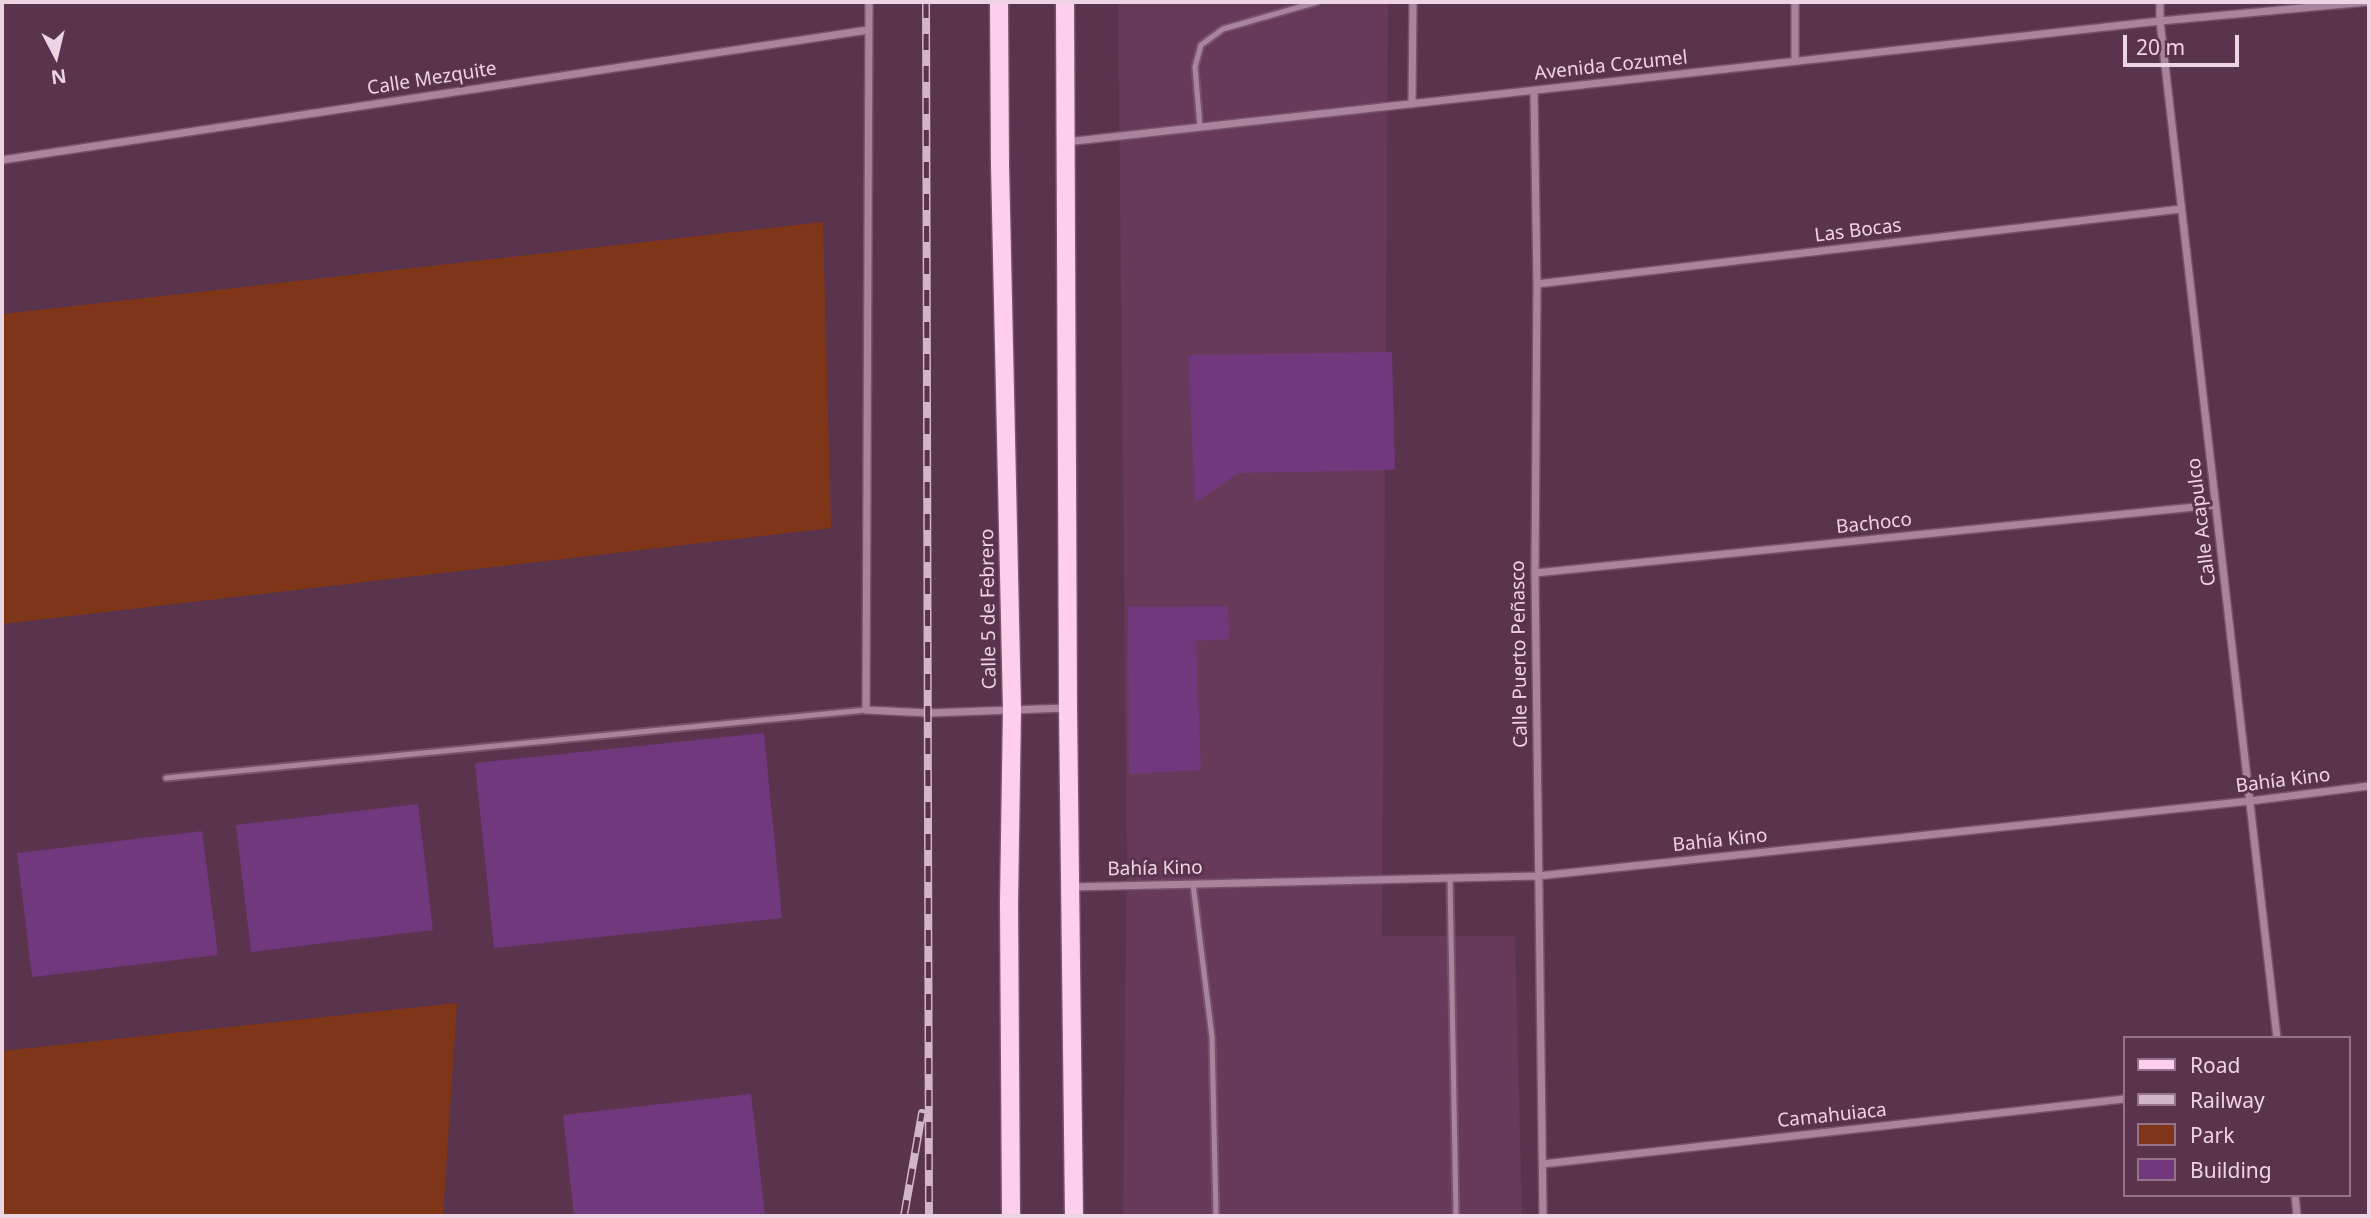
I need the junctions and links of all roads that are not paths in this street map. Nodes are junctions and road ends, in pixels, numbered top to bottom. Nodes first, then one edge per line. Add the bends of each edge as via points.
1 (869, 2) edge
2 (999, 2) edge
3 (1065, 2) edge
4 (1317, 2) edge
5 (1413, 2) edge
6 (1795, 2) edge
7 (2160, 2) edge
8 (2367, 2) edge
9 (2160, 21) junction
10 (868, 30) junction
11 (1795, 61) junction
12 (1534, 91) junction
13 (1412, 104) junction
14 (1200, 127) junction
15 (1065, 142) junction
16 (2, 160) edge
17 (2181, 209) junction
18 (1537, 284) junction
19 (2216, 505) junction
20 (1535, 573) junction
21 (1068, 708) junction
22 (1012, 709) junction
23 (866, 710) junction
24 (166, 778) dead end
25 (2369, 786) edge
26 (2249, 801) junction
27 (1538, 876) junction
28 (1450, 878) junction
29 (1193, 884) junction
30 (1071, 887) junction
31 (2277, 1036) edge
32 (2122, 1099) edge
33 (1543, 1164) junction
34 (2295, 1197) edge
35 (1011, 1216) edge
36 (1074, 1216) edge
37 (1216, 1216) edge
38 (1456, 1216) edge
39 (1543, 1216) edge
40 (2297, 1216) edge

1 - 10 street
2 - 22 main road, Calle 5 de Febrero
3 - 15 main road
4 - 14 lane via 1223,29 1200,45 1195,67
5 - 13 street
6 - 11 street
7 - 9 street, Calle Acapulco
8 - 9 street, Avenida Cozumel
9 - 11 street, Avenida Cozumel
9 - 17 street, Calle Acapulco
10 - 16 street, Calle Mezquite
10 - 23 street
11 - 12 street, Avenida Cozumel
12 - 13 street, Avenida Cozumel
12 - 18 street, Calle Puerto Peñasco
13 - 14 street, Avenida Cozumel
14 - 15 street, Avenida Cozumel
15 - 21 main road
17 - 18 street, Las Bocas
17 - 19 street, Calle Acapulco
18 - 20 street, Calle Puerto Peñasco
19 - 20 street, Bachoco
19 - 26 street, Calle Acapulco
20 - 27 street, Calle Puerto Peñasco
21 - 22 street
21 - 30 main road
22 - 23 street
22 - 35 main road, Calle 5 de Febrero
23 - 24 lane
25 - 26 street, Bahía Kino
26 - 27 street, Bahía Kino
26 - 31 street, Calle Acapulco
27 - 28 street, Bahía Kino
27 - 33 street, Calle Puerto Peñasco
28 - 29 street, Bahía Kino
28 - 38 lane
29 - 30 street, Bahía Kino
29 - 37 lane via 1212,1037
30 - 36 main road
32 - 33 street, Camahuiaca
33 - 39 street, Calle Puerto Peñasco
34 - 40 street

